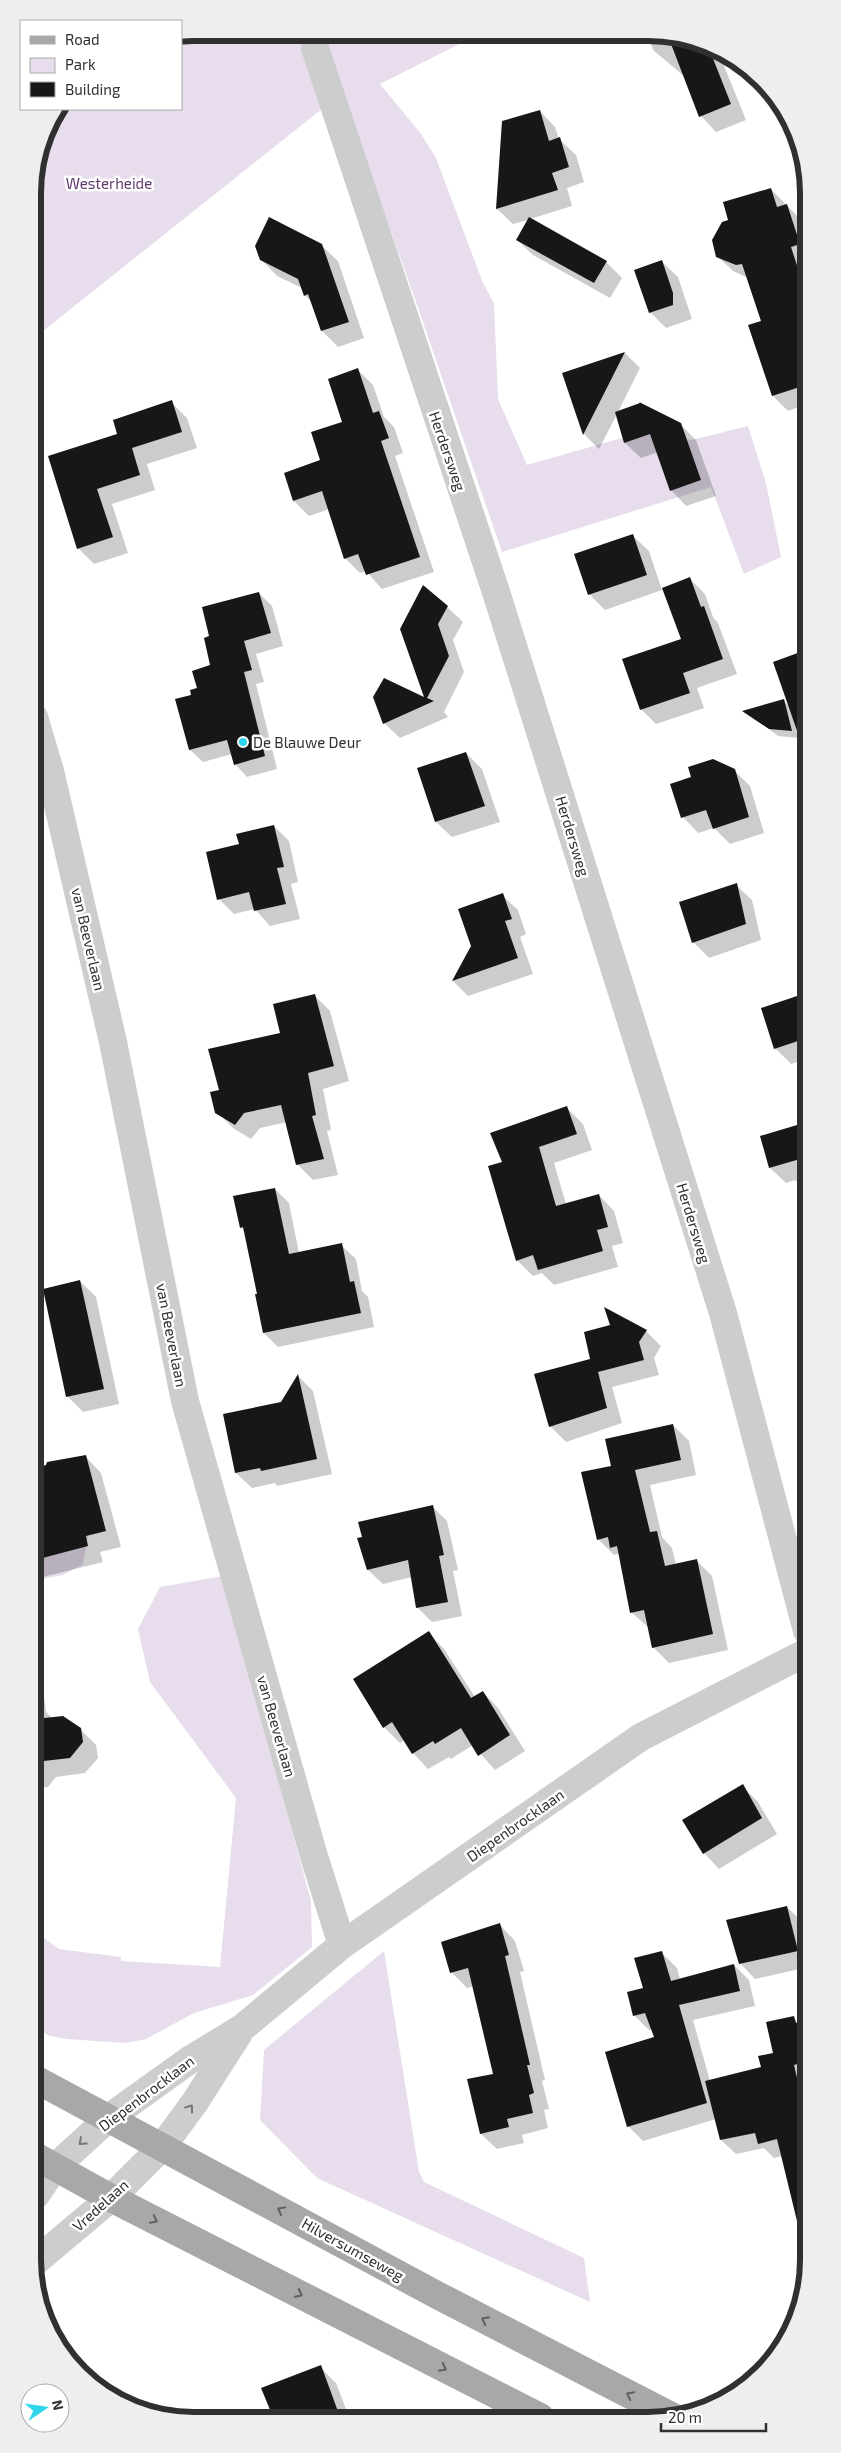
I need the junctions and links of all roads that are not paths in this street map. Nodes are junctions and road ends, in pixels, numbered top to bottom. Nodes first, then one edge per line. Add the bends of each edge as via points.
1 (315, 48) dead end
2 (42, 743) edge
3 (799, 1602) edge
4 (799, 1656) edge
5 (342, 1945) junction
6 (242, 2028) junction
7 (41, 2082) edge
8 (110, 2117) junction
9 (162, 2147) junction
10 (45, 2162) edge
11 (41, 2176) edge
12 (110, 2198) junction
13 (41, 2257) edge
14 (661, 2411) edge
15 (530, 2412) edge

1 - 3 street, Herdersweg via 496,592 723,1313
2 - 5 street, van Beeverlaan via 113,1042 185,1401
4 - 5 street, Diepenbrocklaan via 640,1737
5 - 6 street, Diepenbrocklaan
6 - 8 street, Diepenbrocklaan via 191,2059
9 -> 6 street, Diepenbrocklaan
7 - 8 main road, Hilversumseweg
8 - 9 main road, Hilversumseweg
8 -> 10 street, Diepenbrocklaan
9 - 12 street, Vredelaan
14 -> 9 main road, Hilversumseweg via 437,2296
10 - 11 street
10 - 12 main road
12 - 13 street, Vredelaan
12 -> 15 main road

